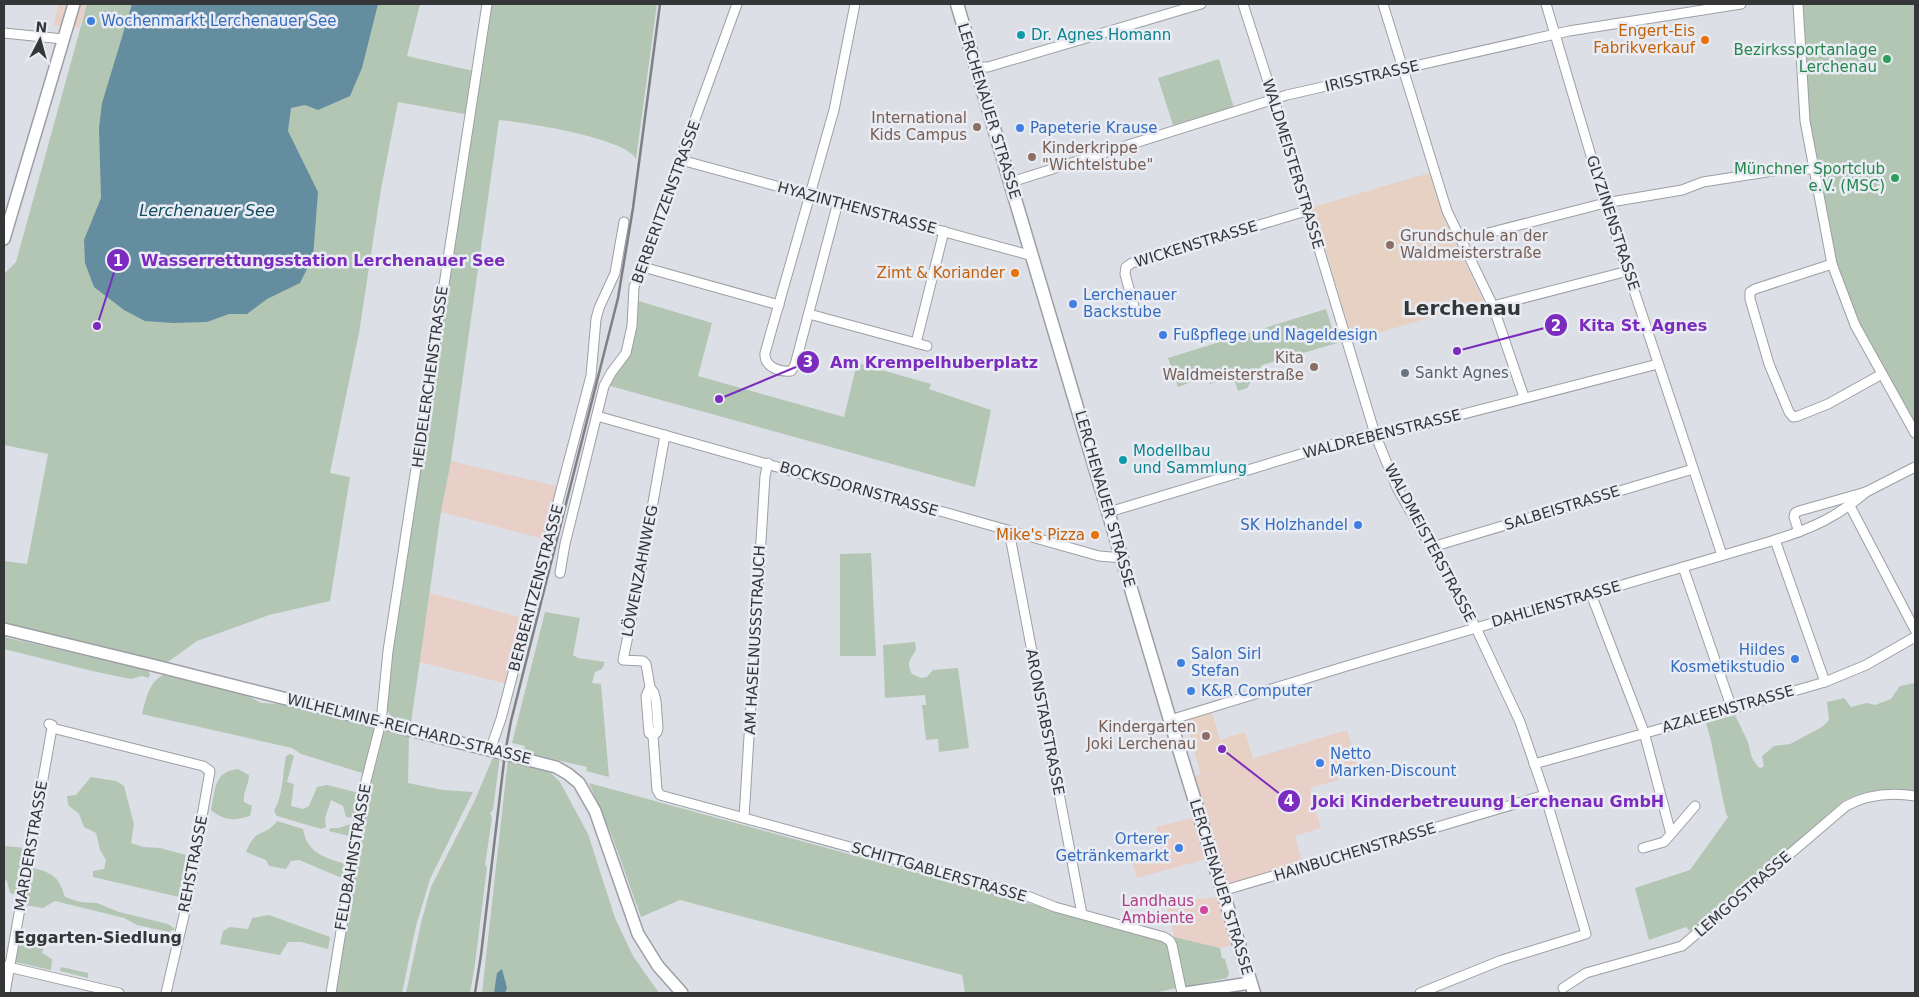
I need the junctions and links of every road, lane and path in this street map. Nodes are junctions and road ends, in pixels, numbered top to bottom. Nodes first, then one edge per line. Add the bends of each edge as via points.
1 (74, 4) edge
2 (487, 4) edge
3 (737, 4) edge
4 (855, 4) edge
5 (957, 4) edge
6 (1201, 4) edge
7 (1243, 4) edge
8 (1383, 4) edge
9 (1546, 4) edge
10 (1741, 4) edge
11 (1798, 4) edge
12 (4, 33) edge
13 (1555, 35) junction
14 (63, 39) junction
15 (976, 67) junction
16 (1403, 69) junction
17 (1274, 100) junction
18 (682, 160) junction
19 (1813, 169) junction
20 (1010, 182) junction
21 (809, 195) junction
22 (838, 202) junction
23 (1605, 203) junction
24 (1306, 211) junction
25 (624, 222) dead end
26 (944, 232) junction
27 (4, 239) edge
28 (1461, 240) junction
29 (1033, 256) junction
30 (1832, 264) junction
31 (643, 267) junction
32 (1628, 271) junction
33 (779, 305) junction
34 (1493, 306) junction
35 (1134, 307) dead end
36 (809, 314) junction
37 (916, 343) junction
38 (927, 346) dead end
39 (1658, 364) junction
40 (1882, 374) junction
41 (1524, 398) junction
42 (596, 416) junction
43 (1915, 433) edge
44 (1375, 434) junction
45 (665, 435) junction
46 (768, 463) junction
47 (1915, 467) edge
48 (1693, 469) junction
49 (1866, 492) junction
50 (1850, 506) junction
51 (1109, 512) junction
52 (1008, 530) junction
53 (1799, 532) junction
54 (1775, 540) junction
55 (1432, 547) junction
56 (1722, 555) junction
57 (1123, 558) junction
58 (1683, 567) junction
59 (560, 573) dead end
60 (1591, 594) junction
61 (1476, 628) junction
62 (4, 629) edge
63 (1915, 630) edge
64 (1915, 636) edge
65 (1825, 682) junction
66 (1732, 709) junction
67 (1170, 720) junction
68 (381, 722) junction
69 (50, 726) joint
70 (1644, 732) junction
71 (490, 750) junction
72 (1534, 764) junction
73 (657, 790) joint
74 (1544, 795) junction
75 (1915, 796) edge
76 (1695, 806) dead end
77 (744, 818) junction
78 (1671, 834) junction
79 (1643, 848) dead end
80 (1222, 891) junction
81 (1082, 914) junction
82 (7, 966) edge
83 (1252, 988) edge
84 (1563, 988) dead end
85 (5, 993) edge
86 (119, 993) edge
87 (166, 993) edge
88 (331, 993) edge
89 (682, 993) edge
90 (1183, 993) edge
91 (1420, 993) edge

1 - 14 street
2 - 68 street, HEIDELERCHENSTRASSE via 388,651
3 - 18 street, BERBERITZENSTRASSE
4 - 21 street via 836,103
5 - 15 main road, LERCHENAUER STRASSE
6 - 15 street via 988,67
7 - 17 street, WALDMEISTERSTRASSE
8 - 16 street
9 - 13 street, GLYZINENSTRASSE
10 - 13 street, IRISSTRASSE
11 - 19 street via 1805,121
12 - 14 street
13 - 16 street, IRISSTRASSE
13 - 23 street, GLYZINENSTRASSE
14 - 27 street
15 - 20 main road, LERCHENAUER STRASSE
16 - 17 street, IRISSTRASSE
16 - 28 street via 1447,211
17 - 20 street, IRISSTRASSE
17 - 24 street, WALDMEISTERSTRASSE
18 - 21 street, HYAZINTHENSTRASSE
18 - 31 street, BERBERITZENSTRASSE
19 - 23 street via 1786,169 1703,182 1682,190
19 - 30 street
20 - 29 main road, LERCHENAUER STRASSE
21 - 22 street, HYAZINTHENSTRASSE
21 - 33 street
22 - 26 street, HYAZINTHENSTRASSE
22 - 36 street
23 - 28 street
23 - 32 street, GLYZINENSTRASSE
24 - 35 street, WICKENSTRASSE via 1132,262 1126,266 1125,274
24 - 44 street, WALDMEISTERSTRASSE
25 - 71 street, BERBERITZENSTRASSE via 614,273 598,308 589,385 501,719
26 - 29 street, HYAZINTHENSTRASSE
26 - 37 street
28 - 34 street
29 - 51 main road, LERCHENAUER STRASSE
30 - 40 street via 1855,325
30 - 40 street via 1750,292 1763,347 1789,412 1793,417 1798,416 1828,404
31 - 33 street
31 - 42 street, BERBERITZENSTRASSE via 634,287 632,326 626,353 610,373
32 - 34 street
32 - 39 street, GLYZINENSTRASSE
33 - 36 street via 764,360 768,366 786,372 795,365
34 - 41 street
36 - 37 street
37 - 38 street
39 - 41 street, WALDREBENSTRASSE
39 - 48 street, GLYZINENSTRASSE
40 - 43 street
41 - 44 street, WALDREBENSTRASSE
42 - 45 street, BOCKSDORNSTRASSE
42 - 59 street, BERBERITZENSTRASSE
44 - 51 street, WALDREBENSTRASSE
44 - 55 street, WALDMEISTERSTRASSE via 1397,488
45 - 46 street, BOCKSDORNSTRASSE
45 - 73 street, LÖWENZAHNWEG via 623,658 646,664 650,688 654,693 658,728 654,736
46 - 52 street, BOCKSDORNSTRASSE
46 - 77 street, AM HASELNUSSSTRAUCH
47 - 49 street, DAHLIENSTRASSE
48 - 55 street, SALBEISTRASSE
48 - 56 street, GLYZINENSTRASSE
49 - 50 street, DAHLIENSTRASSE
49 - 53 street, DAHLIENSTRASSE via 1795,513
50 - 53 street, DAHLIENSTRASSE
50 - 63 street
51 - 57 main road, LERCHENAUER STRASSE
52 - 57 street, BOCKSDORNSTRASSE via 1099,556
52 - 81 street, ARONSTABSTRASSE
53 - 54 street, DAHLIENSTRASSE
54 - 56 street, DAHLIENSTRASSE
54 - 65 street
55 - 61 street, WALDMEISTERSTRASSE
56 - 58 street, DAHLIENSTRASSE
57 - 67 main road, LERCHENAUER STRASSE
58 - 60 street, DAHLIENSTRASSE
58 - 66 street
60 - 61 street, DAHLIENSTRASSE
60 - 70 street
61 - 67 street, DAHLIENSTRASSE
61 - 72 street, WALDMEISTERSTRASSE via 1520,722
62 - 68 street, WILHELMINE-REICHARD-STRASSE
64 - 65 street, AZALEENSTRASSE via 1866,665
65 - 66 street, AZALEENSTRASSE
66 - 70 street, AZALEENSTRASSE
67 - 80 main road, LERCHENAUER STRASSE
68 - 71 street, WILHELMINE-REICHARD-STRASSE
68 - 88 street, FELDBAHNSTRASSE via 364,789
69 - 82 street, MARDERSTRASSE
69 - 87 street, REHSTRASSE via 203,766 210,771 186,907
70 - 72 street, AZALEENSTRASSE
70 - 78 street
71 - 89 street, WILHELMINE-REICHARD-STRASSE via 556,767 579,783 595,811 638,934 658,966
72 - 74 street, WALDMEISTERSTRASSE
73 - 77 street, SCHITTGABLERSTRASSE via 660,795
74 - 80 street, HAINBUCHENSTRASSE
74 - 91 street, WALDMEISTERSTRASSE via 1586,934 1502,960
75 - 84 street, LEMGOSTRASSE via 1878,794 1860,798 1846,806 1682,946 1586,973
76 - 78 street
77 - 81 street, SCHITTGABLERSTRASSE via 1025,895
78 - 79 street via 1664,842
80 - 83 main road, LERCHENAUER STRASSE
81 - 90 street, SCHITTGABLERSTRASSE via 1170,941
82 - 85 street, MARDERSTRASSE
82 - 86 street
83 - 90 street

